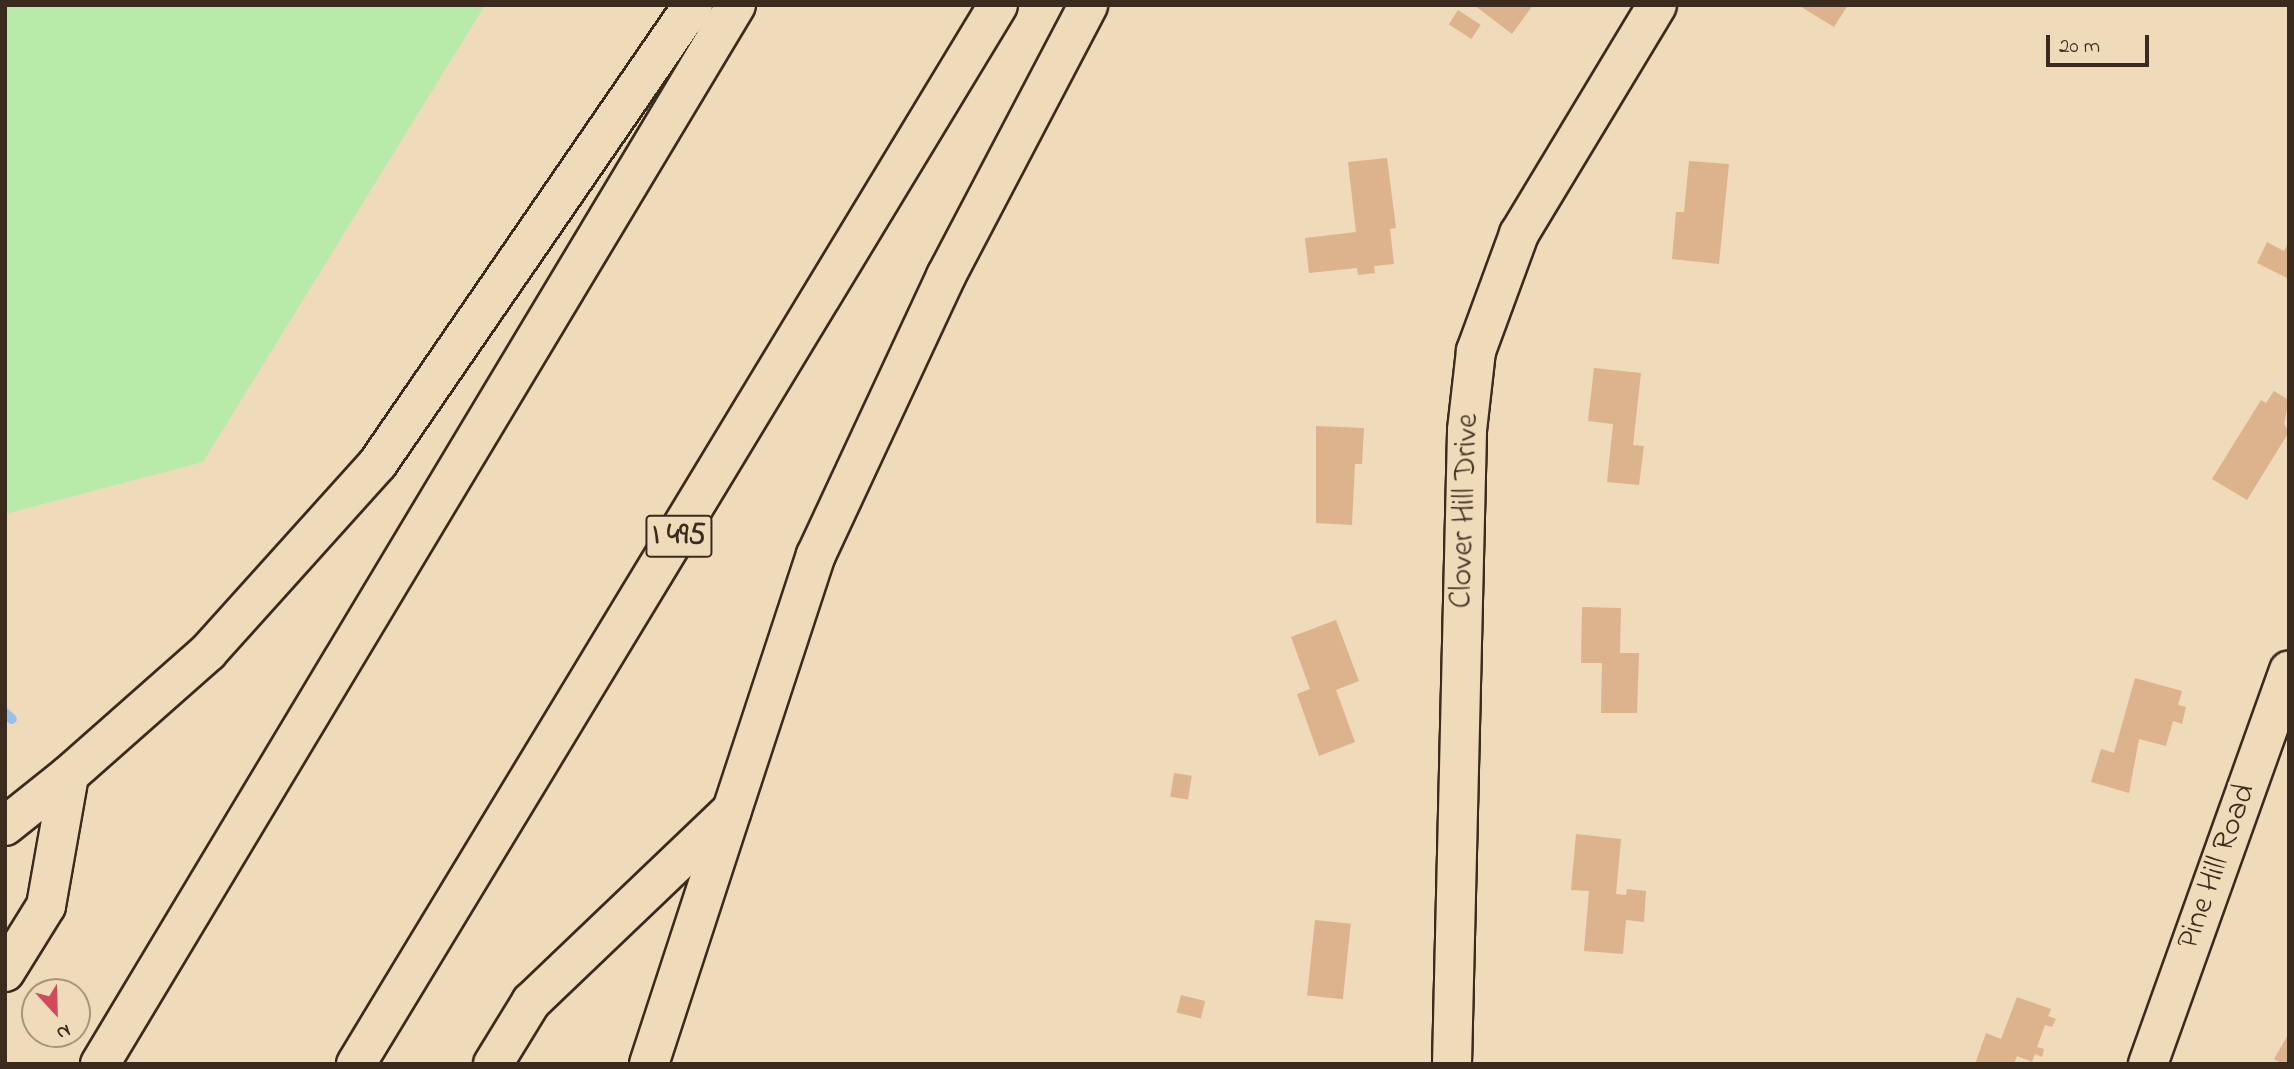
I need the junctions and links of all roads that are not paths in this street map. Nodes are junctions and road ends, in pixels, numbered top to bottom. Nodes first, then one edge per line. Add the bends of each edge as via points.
1 (693, 5) edge
2 (736, 5) edge
3 (998, 5) edge
4 (1088, 5) edge
5 (1657, 5) edge
6 (2289, 670) edge
7 (69, 775) junction
8 (732, 810) junction
9 (5, 826) edge
10 (5, 972) edge
11 (100, 1064) edge
12 (356, 1064) edge
13 (493, 1064) edge
14 (649, 1064) edge
15 (1452, 1064) edge
16 (2148, 1064) edge

1 - 7 main road via 378,463 208,652
2 - 11 main road
3 - 12 main road, I 495
4 - 8 main road via 946,276 816,555
5 - 15 main road, Clover Hill Drive via 1519,234 1476,351 1467,430
6 - 16 main road, Pine Hill Road
7 - 9 main road
7 - 10 main road via 46,906
8 - 13 main road via 531,1002
8 - 14 main road

